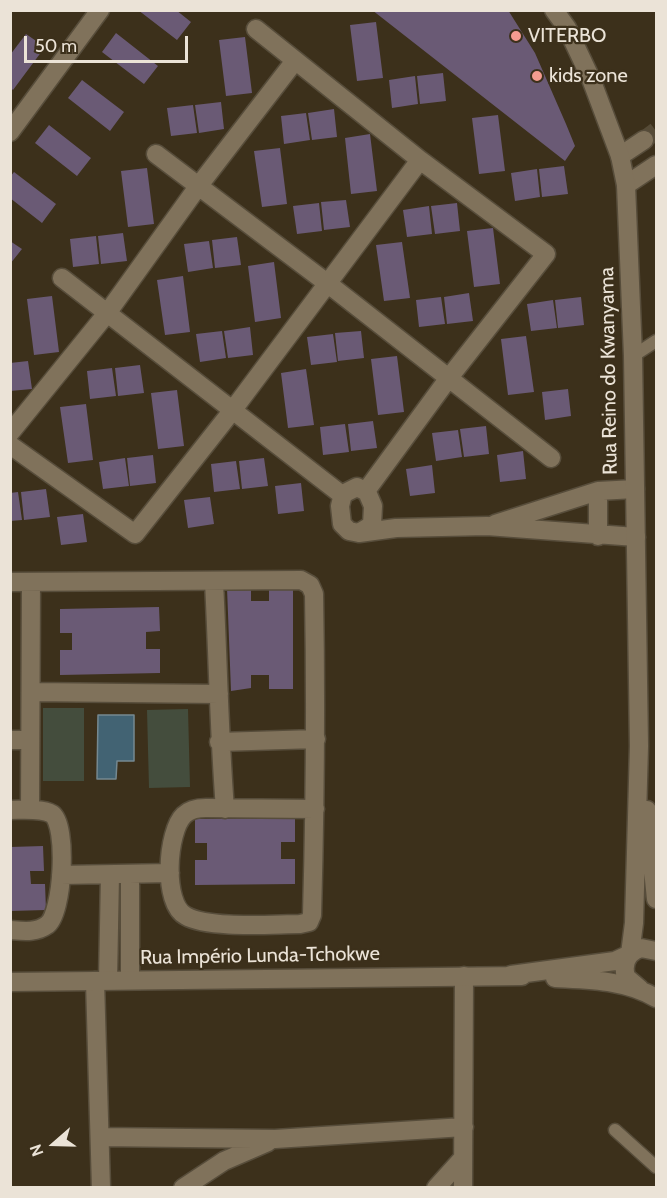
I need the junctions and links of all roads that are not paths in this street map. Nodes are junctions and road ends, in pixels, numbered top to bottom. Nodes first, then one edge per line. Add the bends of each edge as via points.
1 (100, 10) edge
2 (554, 10) edge
3 (256, 29) dead end
4 (294, 62) junction
5 (11, 129) edge
6 (644, 140) tunnel mouth
7 (156, 154) dead end
8 (620, 156) junction
9 (420, 160) junction
10 (657, 165) edge
11 (626, 185) junction
12 (198, 188) junction
13 (62, 278) dead end
14 (327, 283) junction
15 (108, 312) junction
16 (657, 341) edge
17 (633, 356) junction
18 (448, 379) junction
19 (232, 411) junction
20 (10, 433) edge
21 (10, 445) edge
22 (551, 458) dead end
23 (634, 489) junction
24 (598, 490) junction
25 (366, 491) junction
26 (342, 495) junction
27 (374, 514) junction
28 (488, 526) junction
29 (396, 528) junction
30 (359, 533) junction
31 (598, 536) junction
32 (636, 537) junction
33 (10, 582) edge
34 (31, 582) junction
35 (214, 582) junction
36 (31, 692) junction
37 (219, 694) junction
38 (316, 739) junction
39 (10, 740) edge
40 (29, 740) junction
41 (219, 742) junction
42 (639, 746) junction
43 (225, 809) junction
44 (315, 809) junction
45 (10, 810) edge
46 (30, 810) junction
47 (170, 873) junction
48 (130, 874) junction
49 (61, 875) junction
50 (110, 875) junction
51 (657, 899) edge
52 (10, 930) edge
53 (657, 951) edge
54 (630, 954) junction
55 (511, 975) junction
56 (464, 976) junction
57 (102, 980) junction
58 (130, 980) junction
59 (10, 982) edge
60 (648, 987) edge
61 (657, 998) edge
62 (464, 1127) junction
63 (615, 1130) dead end
64 (99, 1137) junction
65 (275, 1139) junction
66 (463, 1158) junction
67 (657, 1167) edge
68 (101, 1188) edge
69 (183, 1188) edge
70 (436, 1188) edge
71 (463, 1188) edge

1 - 5 street
2 - 8 street, Rua Reino do Kwanyama via 591,79
3 - 4 street
4 - 9 street
4 - 12 street
6 - 8 street
7 - 12 street
8 - 11 street, Rua Reino do Kwanyama
9 - 14 street
9 - 18 street via 546,254
10 - 11 street
11 - 17 street, Rua Reino do Kwanyama
12 - 14 street
12 - 15 street
13 - 15 street
14 - 18 street
14 - 19 street
15 - 19 street
15 - 20 street
16 - 17 lane
17 - 23 street, Rua Reino do Kwanyama
18 - 22 street
18 - 25 street
19 - 21 street via 135,534
19 - 26 street
23 - 24 street
23 - 32 street, Rua Reino do Kwanyama
24 - 28 street
24 - 31 street
25 - 26 street via 351,488
25 - 27 street via 371,496
26 - 30 street via 342,524
27 - 29 street
27 - 30 street via 369,529
28 - 29 street
28 - 31 street
29 - 30 street
31 - 32 street
32 - 42 street, Rua Reino do Kwanyama
33 - 34 street
34 - 35 street
34 - 36 street
35 - 37 street
35 - 38 street via 301,580 310,585 314,594
36 - 37 street
36 - 40 street
37 - 41 street
38 - 41 street
38 - 44 street
39 - 40 street
40 - 46 street
41 - 43 street
42 - 51 street, Rua Reino do Kwanyama
42 - 54 street, Rua Reino do Kwanyama
43 - 44 street
43 - 47 street via 195,808 185,814 174,832
44 - 47 street via 309,922 194,920 184,916 171,898
45 - 46 street
46 - 49 street via 50,813 61,827
47 - 48 street
48 - 50 street
48 - 58 street
49 - 50 street
49 - 52 street via 56,910 49,924 35,931
50 - 57 street
53 - 54 street, Rua Império Lunda-Tchokwe via 641,948
54 - 55 street, Rua Império Lunda-Tchokwe via 598,965
54 - 60 street via 625,971 630,983
55 - 56 street, Rua Império Lunda-Tchokwe
55 - 60 street, Rua Império Lunda-Tchokwe
56 - 58 street, Rua Império Lunda-Tchokwe
56 - 62 street
57 - 58 street, Rua Império Lunda-Tchokwe
57 - 59 street, Rua Império Lunda-Tchokwe
57 - 64 street
60 - 61 street, Rua Império Lunda-Tchokwe
62 - 65 street
62 - 66 street
63 - 67 lane
64 - 65 street
64 - 68 street
65 - 69 street via 224,1161
66 - 70 street
66 - 71 street

